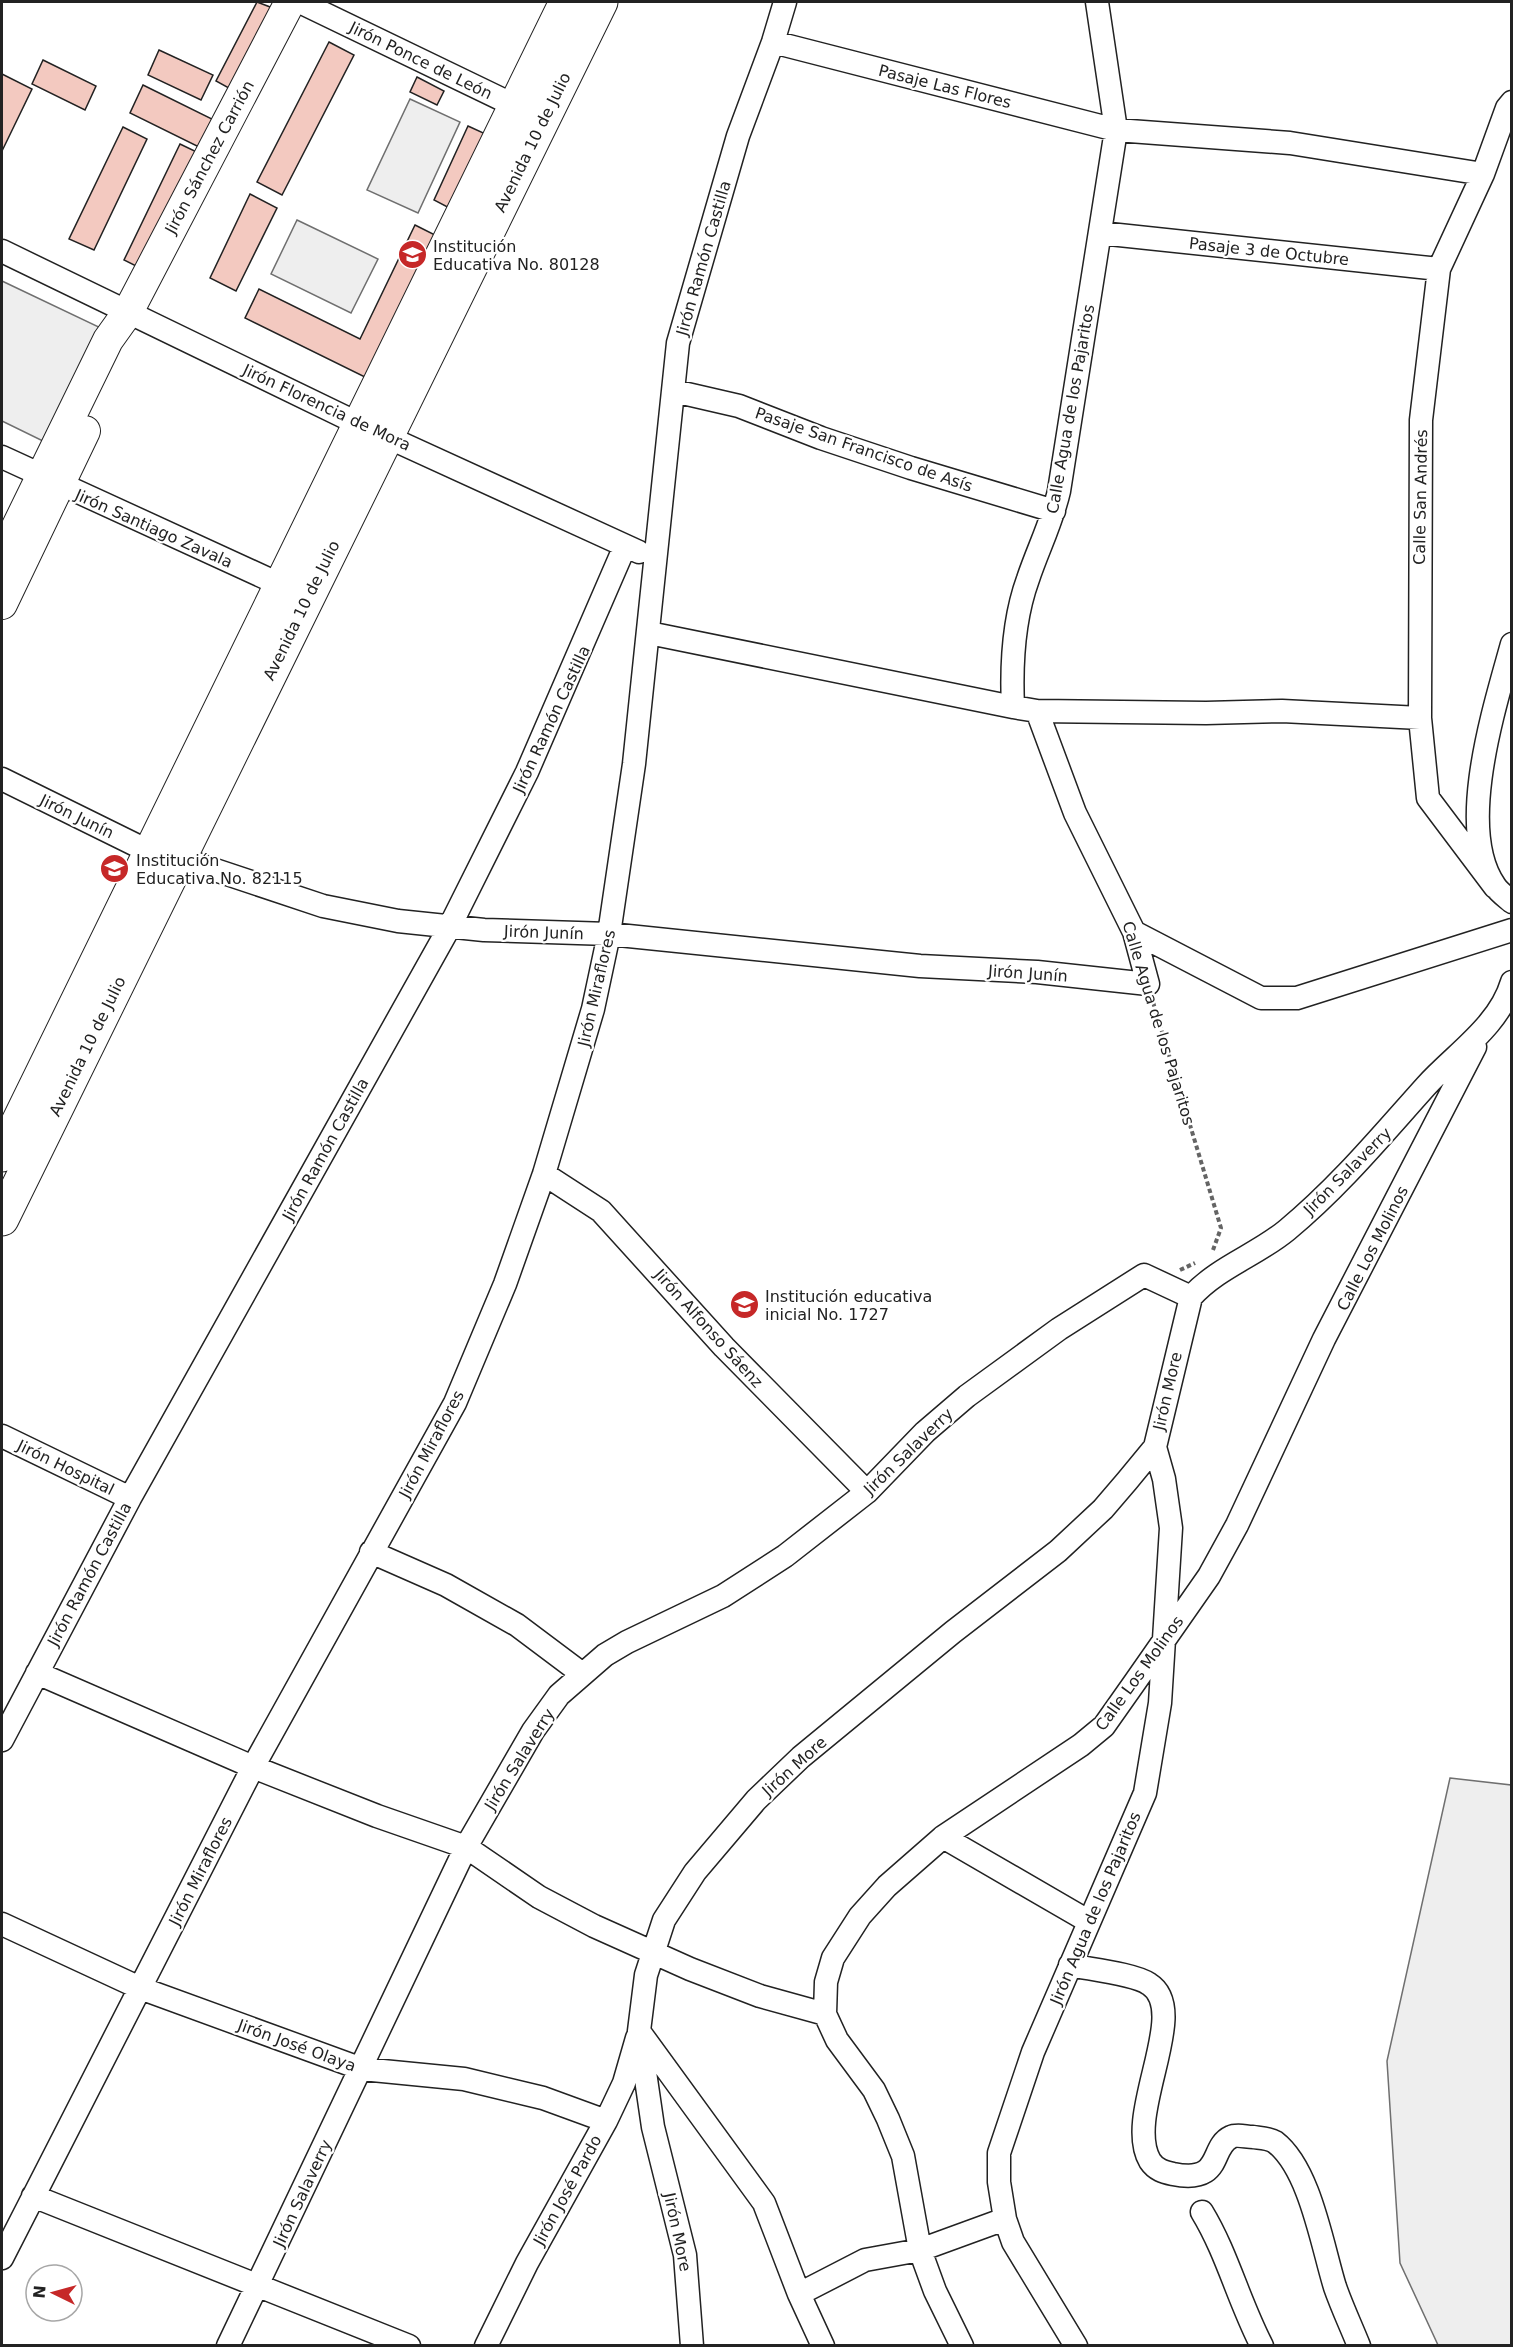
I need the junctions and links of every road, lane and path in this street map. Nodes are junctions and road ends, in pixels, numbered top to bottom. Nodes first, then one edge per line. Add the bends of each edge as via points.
1 (290, 2) edge
2 (300, 2) edge
3 (566, 2) edge
4 (601, 2) edge
5 (785, 2) edge
6 (1097, 2) edge
7 (773, 42) junction
8 (1512, 102) edge
9 (529, 112) junction
10 (1116, 130) junction
11 (1483, 174) junction
12 (1100, 233) junction
13 (2, 250) edge
14 (1439, 269) junction
15 (128, 312) junction
16 (674, 392) junction
17 (373, 430) junction
18 (2, 457) edge
19 (50, 481) junction
20 (1054, 512) junction
21 (626, 546) junction
22 (2, 557) edge
23 (655, 558) junction
24 (294, 592) junction
25 (2, 604) edge
26 (649, 633) junction
27 (1512, 644) edge
28 (1013, 707) junction
29 (1037, 711) junction
30 (1420, 718) junction
31 (2, 779) edge
32 (165, 855) junction
33 (1495, 887) junction
34 (1512, 902) edge
35 (449, 928) junction
36 (1512, 930) edge
37 (1134, 932) junction
38 (609, 934) junction
39 (1512, 982) edge
40 (1148, 984) junction
41 (1487, 1026) junction
42 (2, 1155) edge
43 (544, 1174) junction
44 (2, 1219) edge
45 (1207, 1255) dead end
46 (1201, 1260) dead end
47 (1144, 1275) junction
48 (1191, 1297) junction
49 (2, 1436) edge
50 (1155, 1447) junction
51 (867, 1492) junction
52 (130, 1498) junction
53 (371, 1552) junction
54 (1162, 1643) junction
55 (37, 1673) junction
56 (581, 1673) junction
57 (2, 1740) edge
58 (253, 1767) junction
59 (942, 1837) junction
60 (466, 1847) junction
61 (1088, 1921) junction
62 (2, 1923) edge
63 (652, 1951) junction
64 (1070, 1965) junction
65 (140, 1988) junction
66 (825, 2014) junction
67 (639, 2031) junction
68 (362, 2069) junction
69 (606, 2121) junction
70 (33, 2196) junction
71 (1202, 2212) dead end
72 (1005, 2219) junction
73 (920, 2250) junction
74 (2, 2258) edge
75 (258, 2285) junction
76 (799, 2294) junction
77 (228, 2346) edge
78 (409, 2346) edge
79 (486, 2346) edge
80 (692, 2346) edge
81 (823, 2346) edge
82 (962, 2346) edge
83 (1076, 2346) edge
84 (1262, 2346) edge
85 (1359, 2346) edge

1 - 15 main road, Jirón Sánchez Carrión
2 - 9 street, Jirón Ponce de León
3 - 9 highway, Avenida 10 de Julio
4 - 9 highway, Avenida 10 de Julio
5 - 7 street, Jirón Ramón Castilla
6 - 10 street, Calle Agua de los Pajaritos
7 - 10 street, Pasaje Las Flores
7 - 16 street, Jirón Ramón Castilla via 738,136 681,332
8 - 11 street, Calle San Andrés
9 - 17 highway, Avenida 10 de Julio
10 - 11 street, Pasaje Las Flores via 1290,143
10 - 12 street, Calle Agua de los Pajaritos
11 - 14 street, Calle San Andrés
12 - 14 street, Pasaje 3 de Octubre
12 - 20 street, Calle Agua de los Pajaritos
13 - 15 street, Jirón Florencia de Mora
14 - 30 street, Calle San Andrés via 1421,420
15 - 17 street, Jirón Florencia de Mora
15 - 19 main road via 124,347
16 - 20 street, Pasaje San Francisco de Asís via 739,406 821,438
16 - 23 street, Jirón Ramón Castilla
17 - 21 street, Jirón Florencia de Mora
17 - 24 highway, Avenida 10 de Julio
18 - 19 street, Jirón Santiago Zavala
19 - 22 main road
19 - 24 street, Jirón Santiago Zavala
19 - 25 main road
20 - 28 street, Calle Agua de los Pajaritos via 1027,581 1016,628 1011,673
21 - 23 street, Jirón Florencia de Mora
21 - 35 street, Jirón Ramón Castilla via 527,772
23 - 26 street, Jirón Miraflores
24 - 32 highway, Avenida 10 de Julio
26 - 28 street
26 - 38 street, Jirón Miraflores
27 - 33 street via 1491,725 1476,830
28 - 29 street
29 - 30 street via 1282,711
29 - 37 street, Calle Agua de los Pajaritos via 1075,813
30 - 33 street, Calle San Andrés via 1428,798
31 - 32 street, Jirón Junín
32 - 35 street, Jirón Junín via 323,906
32 - 42 highway, Avenida 10 de Julio
32 - 44 highway, Avenida 10 de Julio
33 - 34 street
35 - 38 street, Jirón Junín
35 - 52 street, Jirón Ramón Castilla
36 - 37 street via 1297,998 1261,998
37 - 40 street, Calle Agua de los Pajaritos
38 - 40 street, Jirón Junín via 908,965 1037,972
38 - 43 street, Jirón Miraflores via 593,1009
39 - 41 street, Jirón Salaverry
40 - 45 path, Calle Agua de los Pajaritos via 1221,1228 1214,1250
41 - 48 street, Jirón Salaverry via 1286,1232 1207,1279
41 - 54 street, Calle Los Molinos via 1324,1339 1237,1525 1209,1576
43 - 51 street, Jirón Alfonso Sáenz via 601,1211 724,1347
43 - 53 street, Jirón Miraflores via 505,1284 455,1403
46 - 47 path via 1171,1274
47 - 48 street
47 - 51 street, Jirón Salaverry via 1059,1329 967,1396 925,1432
48 - 50 street, Jirón More
49 - 52 street, Jirón Hospital
50 - 54 street, Jirón Agua de los Pajaritos via 1171,1528
50 - 63 street, Jirón More via 1103,1509 1058,1551 801,1757 756,1800 680,1893
51 - 56 street, Jirón Salaverry via 785,1556 723,1596 627,1642
52 - 55 street, Jirón Ramón Castilla
53 - 56 street via 446,1585 486,1608
53 - 58 street, Jirón Miraflores
54 - 59 street, Calle Los Molinos via 1104,1726
54 - 61 street, Jirón Agua de los Pajaritos via 1160,1703 1145,1793
55 - 57 street, Jirón Ramón Castilla
55 - 58 street
56 - 60 street, Jirón Salaverry via 533,1731
58 - 60 street
58 - 65 street, Jirón Miraflores
59 - 61 street
59 - 66 street, Calle Los Molinos via 886,1886 860,1916 833,1958 826,1982
60 - 63 street via 540,1897
60 - 68 street, Jirón Salaverry
61 - 64 street, Jirón Agua de los Pajaritos
62 - 65 street, Jirón José Olaya
63 - 66 street via 760,1996
63 - 67 street, Jirón More
64 - 72 street, Jirón Agua de los Pajaritos via 1033,2052 999,2153
64 - 85 street via 1142,1980 1158,1993 1165,2022 1144,2128 1150,2161 1159,2170 1194,2176 1216,2162 1225,2140 1233,2135 1272,2140 1284,2150 1302,2181 1336,2289
65 - 68 street, Jirón José Olaya
65 - 70 street, Jirón Miraflores
66 - 73 street, Calle Los Molinos via 837,2040 874,2090 903,2156
67 - 69 street, Jirón José Pardo via 624,2083
67 - 76 street via 764,2203
67 - 80 street, Jirón More via 652,2127 686,2255
68 - 69 street, Jirón José Olaya via 464,2079 543,2098
68 - 75 street, Jirón Salaverry
69 - 79 street, Jirón José Pardo
70 - 74 street, Jirón Miraflores
70 - 75 street
71 - 84 street
72 - 73 street
72 - 83 street, Jirón Agua de los Pajaritos via 1023,2262
73 - 76 street via 866,2260
73 - 82 street, Calle Los Molinos
75 - 77 street, Jirón Salaverry
75 - 78 street
76 - 81 street

